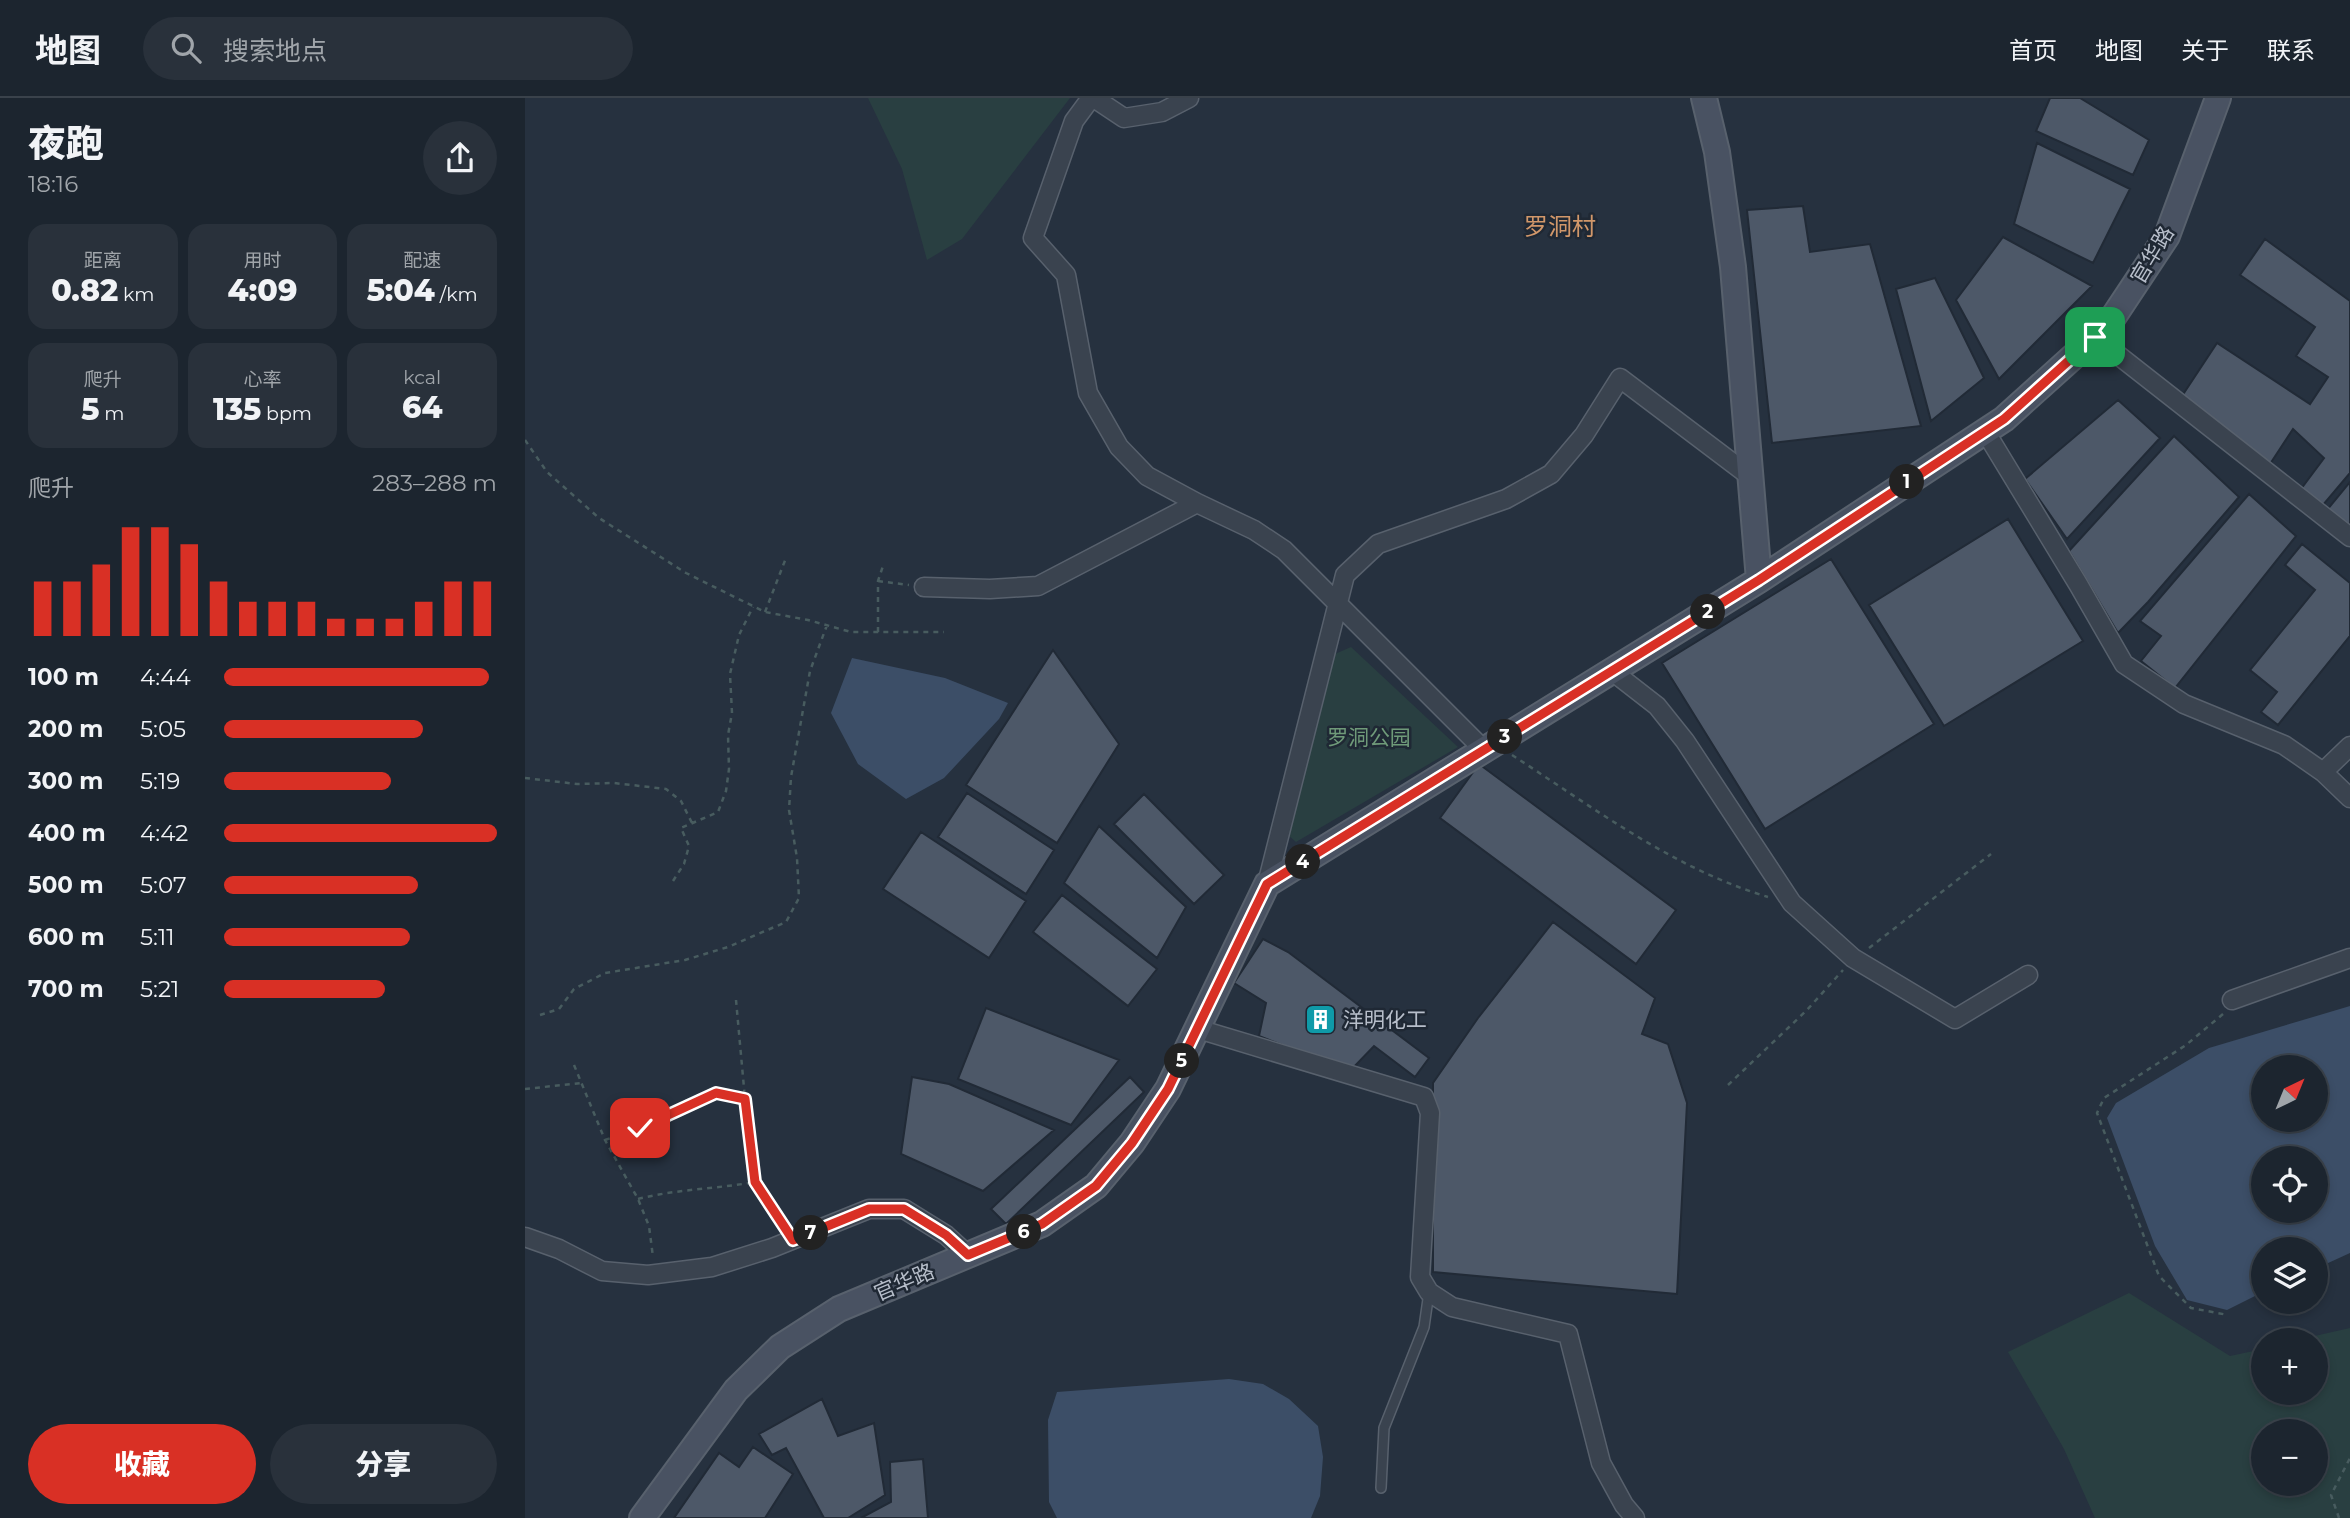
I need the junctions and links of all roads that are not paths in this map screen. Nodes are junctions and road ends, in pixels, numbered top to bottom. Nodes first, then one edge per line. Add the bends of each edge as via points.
1 (1093, 98) edge
2 (1189, 98) edge
3 (1704, 98) edge
4 (2218, 98) edge
5 (2095, 337) junction
6 (1985, 431) junction
7 (1751, 477) junction
8 (1197, 503) junction
9 (2350, 537) edge
10 (1759, 580) junction
11 (924, 587) road end
12 (1338, 604) junction
13 (1612, 671) junction
14 (2350, 746) edge
15 (1489, 747) junction
16 (2323, 772) junction
17 (2350, 798) edge
18 (1267, 884) junction
19 (2350, 958) edge
20 (2028, 975) dead end
21 (2238, 998) road end
22 (1198, 1029) junction
23 (525, 1237) edge
24 (968, 1255) junction
25 (1429, 1292) junction
26 (1381, 1488) dead end
27 (642, 1518) edge
28 (1635, 1518) edge

1 - 2 street via 1124,118 1162,111
1 - 8 street via 1074,121 1033,238 1066,275 1088,393 1119,447 1147,476
3 - 7 main road via 1717,152 1733,267
4 - 5 main road, 官华路 via 2167,236 2108,325
5 - 6 main road, 官华路
5 - 9 street
6 - 10 main road, 官华路
6 - 16 street via 2124,664 2184,704 2284,745
7 - 10 main road
7 - 12 street via 1620,378 1584,435 1551,474 1506,499 1378,544 1345,575
8 - 11 street via 1038,586
8 - 12 street via 1284,550
10 - 13 main road, 官华路
12 - 15 street
12 - 18 street
13 - 15 main road, 官华路
13 - 20 street via 1657,706 1793,902 1853,958 1955,1019
14 - 16 street
15 - 18 main road, 官华路
16 - 17 street
18 - 22 main road, 官华路
19 - 21 street
22 - 24 main road, 官华路 via 1168,1089 1096,1186 1042,1224
22 - 25 street via 1424,1097 1430,1113 1420,1277
23 - 24 street via 602,1271 655,1274 712,1267 869,1209 904,1209
24 - 27 main road, 官华路 via 839,1309 779,1347 736,1390
25 - 26 lane via 1424,1327 1384,1428
25 - 28 street via 1452,1307 1568,1335 1601,1464

